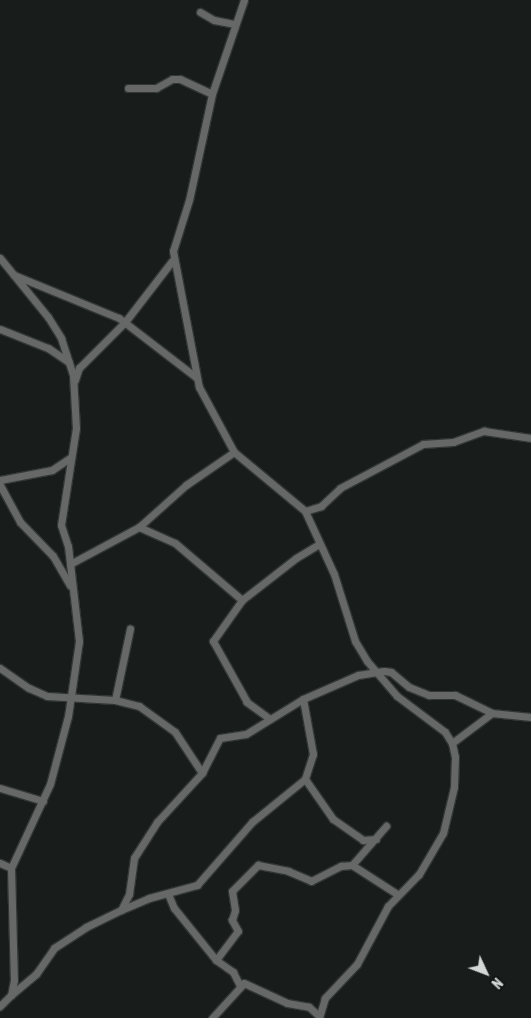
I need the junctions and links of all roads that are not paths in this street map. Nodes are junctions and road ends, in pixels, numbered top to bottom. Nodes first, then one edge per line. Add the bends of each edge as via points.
1 (244, 0) edge
2 (200, 12) dead end
3 (234, 24) junction
4 (128, 88) dead end
5 (212, 94) junction
6 (0, 258) edge
7 (172, 261) junction
8 (12, 275) junction
9 (125, 322) junction
10 (0, 328) edge
11 (86, 360) junction
12 (69, 362) junction
13 (197, 378) junction
14 (74, 386) junction
15 (531, 438) edge
16 (234, 452) junction
17 (70, 458) junction
18 (0, 480) edge
19 (0, 485) edge
20 (305, 510) junction
21 (139, 527) junction
22 (319, 544) junction
23 (70, 564) junction
24 (71, 589) junction
25 (242, 600) junction
26 (130, 629) dead end
27 (0, 668) edge
28 (377, 671) junction
29 (71, 699) junction
30 (303, 699) junction
31 (115, 700) junction
32 (492, 713) junction
33 (531, 717) edge
34 (270, 719) junction
35 (452, 743) junction
36 (202, 773) junction
37 (305, 779) junction
38 (0, 788) edge
39 (44, 801) junction
40 (386, 826) dead end
41 (376, 839) junction
42 (0, 863) edge
43 (352, 865) junction
44 (11, 868) junction
45 (129, 894) junction
46 (168, 894) junction
47 (397, 894) junction
48 (134, 905) junction
49 (120, 910) junction
50 (216, 960) junction
51 (240, 986) junction
52 (11, 995) junction
53 (0, 1006) edge
54 (319, 1017) edge
55 (212, 1018) edge

1 - 3 street
2 - 3 street via 214,20
3 - 5 street
4 - 5 street via 156,88 180,78
5 - 7 street
6 - 8 street
7 - 9 street
7 - 13 street
8 - 9 street
8 - 12 street via 48,317 61,338
9 - 11 street
9 - 13 street
10 - 12 street via 48,348
11 - 12 street via 76,364
11 - 14 street via 79,368
12 - 14 street
13 - 16 street
14 - 17 street via 76,428
15 - 20 street via 484,431 453,442 424,444 340,488 321,506
16 - 20 street
16 - 21 street via 186,485
17 - 18 street via 52,470
17 - 23 street via 61,525
19 - 24 street via 20,522 53,556
20 - 22 street
21 - 23 street
21 - 25 street via 176,543
22 - 25 street
22 - 28 street via 334,574 355,641
23 - 24 street
24 - 29 street via 79,641
25 - 34 street via 218,631 214,645 224,656 247,702
26 - 31 street
27 - 29 street via 47,696
28 - 30 street via 358,675
28 - 32 street via 391,672 409,687 430,695 455,696
28 - 35 street via 397,696 437,725
29 - 31 street
29 - 39 street
30 - 34 street
30 - 37 street via 313,754
31 - 36 street via 139,706 174,732
32 - 33 street
32 - 35 street
34 - 36 street via 246,734 217,740
35 - 47 street via 454,787 443,833 419,874
36 - 45 street via 157,822 134,858
37 - 41 street via 333,819 363,840
37 - 46 street via 252,822 197,885
38 - 39 street
39 - 44 street
40 - 41 street
41 - 43 street
42 - 44 street
43 - 47 street
43 - 50 street via 341,866 311,881 261,865 252,869 232,891 235,910 232,920 238,931
44 - 52 street via 15,954
45 - 48 street
45 - 49 street
46 - 48 street
46 - 50 street via 174,908
47 - 54 street via 357,964 325,998
48 - 49 street
49 - 52 street via 54,948 36,974
50 - 51 street via 233,972
51 - 54 street via 249,984 287,1003 309,1007
51 - 55 street
52 - 53 street

